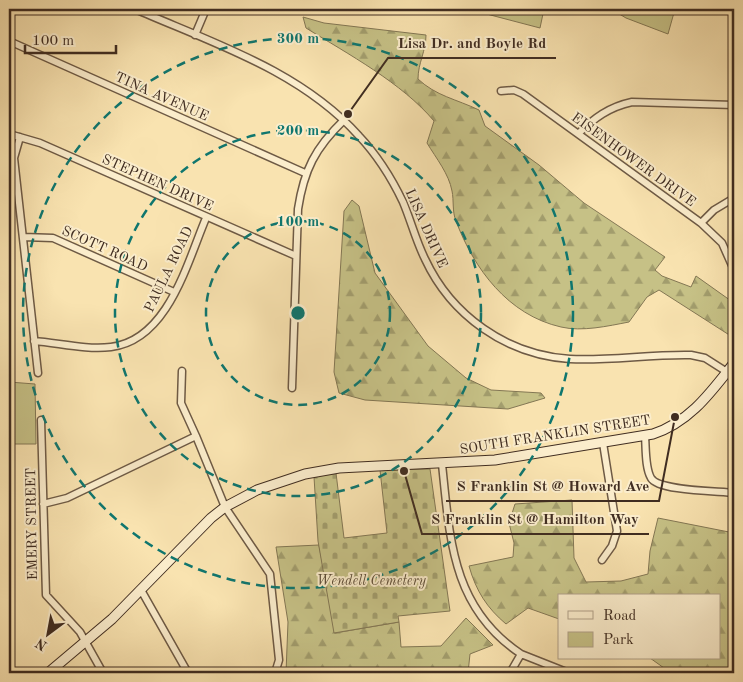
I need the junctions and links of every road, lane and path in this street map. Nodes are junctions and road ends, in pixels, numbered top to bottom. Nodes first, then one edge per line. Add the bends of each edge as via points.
1 (135, 9) edge
2 (206, 9) edge
3 (195, 35) junction
4 (9, 41) edge
5 (501, 91) dead end
6 (734, 105) edge
7 (344, 120) junction
8 (9, 134) edge
9 (578, 134) junction
10 (20, 136) junction
11 (305, 173) junction
12 (734, 198) edge
13 (206, 218) junction
14 (701, 223) junction
15 (23, 237) junction
16 (296, 256) junction
17 (734, 270) edge
18 (174, 292) junction
19 (34, 341) junction
20 (734, 363) edge
21 (182, 371) dead end
22 (727, 372) junction
23 (38, 373) dead end
24 (292, 388) dead end
25 (41, 420) dead end
26 (196, 436) junction
27 (645, 436) junction
28 (603, 443) junction
29 (442, 464) junction
30 (734, 493) edge
31 (43, 504) junction
32 (225, 507) junction
33 (602, 560) dead end
34 (141, 590) junction
35 (86, 642) junction
36 (522, 654) junction
37 (48, 673) edge
38 (103, 673) edge
39 (188, 673) edge
40 (275, 673) edge
41 (510, 673) edge
42 (569, 673) edge

1 - 3 street, LISA DRIVE
2 - 3 street
3 - 7 street, LISA DRIVE via 297,83
4 - 11 street, TINA AVENUE
5 - 9 street, EISENHOWER DRIVE via 514,90 523,94
6 - 9 street via 620,104 602,113
7 - 11 street via 319,148
7 - 22 street, LISA DRIVE via 373,153 394,186 423,256 441,288 463,312 487,331 520,348 551,356 584,359 690,355 705,358
8 - 10 street, STEPHEN DRIVE
9 - 14 street, EISENHOWER DRIVE
10 - 13 street, STEPHEN DRIVE
10 - 15 street via 14,158
11 - 16 street via 298,209
12 - 14 street via 714,210
13 - 16 street, STEPHEN DRIVE
13 - 18 street, PAULA ROAD
14 - 17 street, EISENHOWER DRIVE via 722,243
15 - 18 street, SCOTT ROAD via 53,238
15 - 19 street
16 - 24 street
18 - 19 street, PAULA ROAD via 156,324 141,337 123,344 99,347
19 - 23 street
20 - 22 main road, SOUTH FRANKLIN STREET
21 - 26 street via 181,403
22 - 27 main road, SOUTH FRANKLIN STREET via 690,414 661,431
25 - 31 street, EMERY STREET
26 - 31 street via 67,498
26 - 32 street
27 - 28 main road, SOUTH FRANKLIN STREET
27 - 30 street via 650,476 656,483
28 - 29 main road, SOUTH FRANKLIN STREET via 495,460
28 - 33 street via 618,531
29 - 32 main road, SOUTH FRANKLIN STREET via 322,470 266,487
29 - 36 street via 453,554 459,577 467,596 490,628
31 - 35 street, EMERY STREET via 46,595
32 - 34 main road, SOUTH FRANKLIN STREET via 194,534
32 - 40 street via 270,574 279,660
34 - 35 main road, SOUTH FRANKLIN STREET
34 - 39 street
35 - 37 main road, SOUTH FRANKLIN STREET
35 - 38 street, EMERY STREET
36 - 41 street
36 - 42 street

